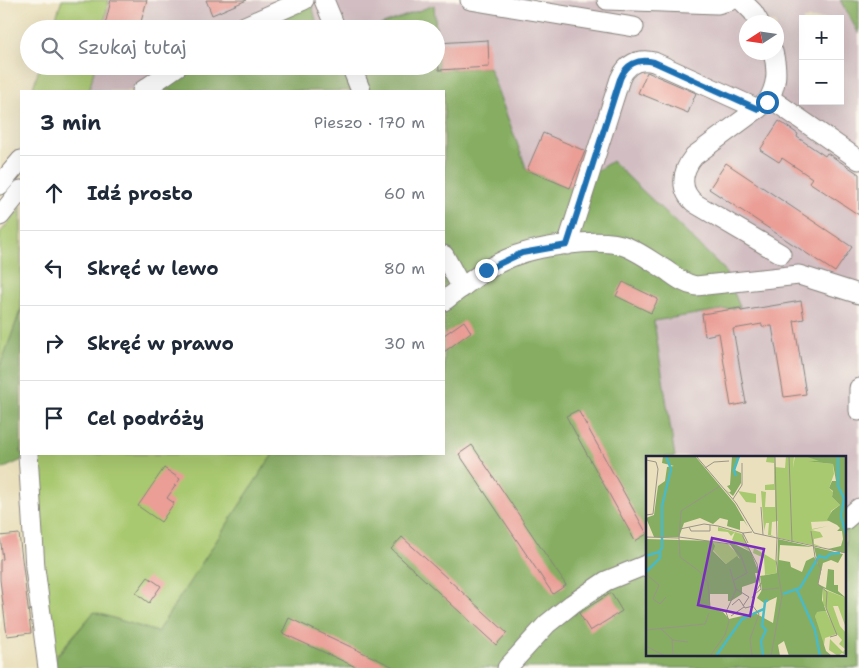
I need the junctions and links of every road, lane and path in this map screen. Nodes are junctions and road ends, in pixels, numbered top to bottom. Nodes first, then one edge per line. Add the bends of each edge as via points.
1 (304, 0) edge
2 (324, 0) edge
3 (470, 0) edge
4 (607, 0) edge
5 (732, 0) edge
6 (741, 0) edge
7 (755, 15) edge
8 (258, 20) edge
9 (332, 20) edge
10 (634, 27) dead end
11 (775, 60) edge
12 (165, 75) edge
13 (355, 75) edge
14 (143, 90) edge
15 (361, 90) edge
16 (764, 103) junction
17 (859, 160) edge
18 (20, 161) edge
19 (0, 185) edge
20 (20, 191) edge
21 (0, 216) edge
22 (567, 245) junction
23 (781, 254) dead end
24 (445, 257) edge
25 (462, 288) junction
26 (859, 294) edge
27 (445, 300) edge
28 (859, 388) edge
29 (859, 411) edge
30 (28, 455) edge
31 (859, 508) edge
32 (846, 519) edge
33 (646, 565) edge
34 (48, 668) edge
35 (507, 668) edge

1 - 8 lane
2 - 9 lane
3 - 10 lane
4 - 5 lane via 717,4
6 - 7 lane
11 - 16 lane via 775,86
12 - 14 lane
13 - 15 lane
16 - 17 lane
16 - 22 lane via 654,62 637,61 623,70
16 - 23 lane via 694,156 687,165 684,184 690,199 696,204
18 - 19 lane
20 - 21 lane
22 - 25 lane via 508,258
22 - 26 lane via 611,242 625,246 686,285 799,275
24 - 25 lane
25 - 27 lane
28 - 29 lane
30 - 34 lane via 35,568
31 - 32 lane
33 - 35 lane via 606,581 572,604 547,624

